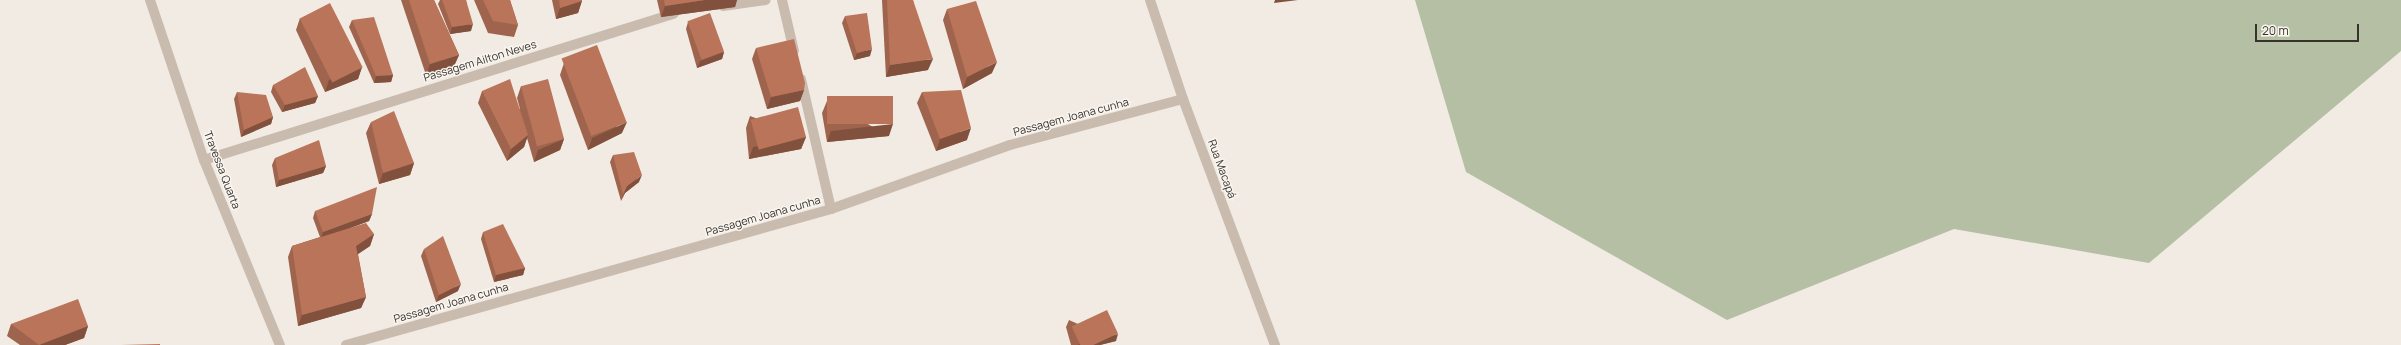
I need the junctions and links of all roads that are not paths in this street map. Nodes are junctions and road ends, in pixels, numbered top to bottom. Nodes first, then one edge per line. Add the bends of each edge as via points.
1 (150, 0) edge
2 (766, 0) edge
3 (782, 0) edge
4 (1150, 0) edge
5 (712, 8) dead end
6 (688, 12) edge
7 (1183, 99) junction
8 (204, 160) junction
9 (831, 209) junction
10 (280, 345) edge
11 (346, 345) edge
12 (1275, 345) edge

1 - 8 street, Travessa Quarta
2 - 5 street
3 - 9 street
4 - 7 street, Rua Macapá
6 - 8 street, Passagem Ailton Neves via 672,14
7 - 9 street, Passagem Joana cunha via 1010,145
7 - 12 street, Rua Macapá
8 - 10 street, Travessa Quarta
9 - 11 street, Passagem Joana cunha

